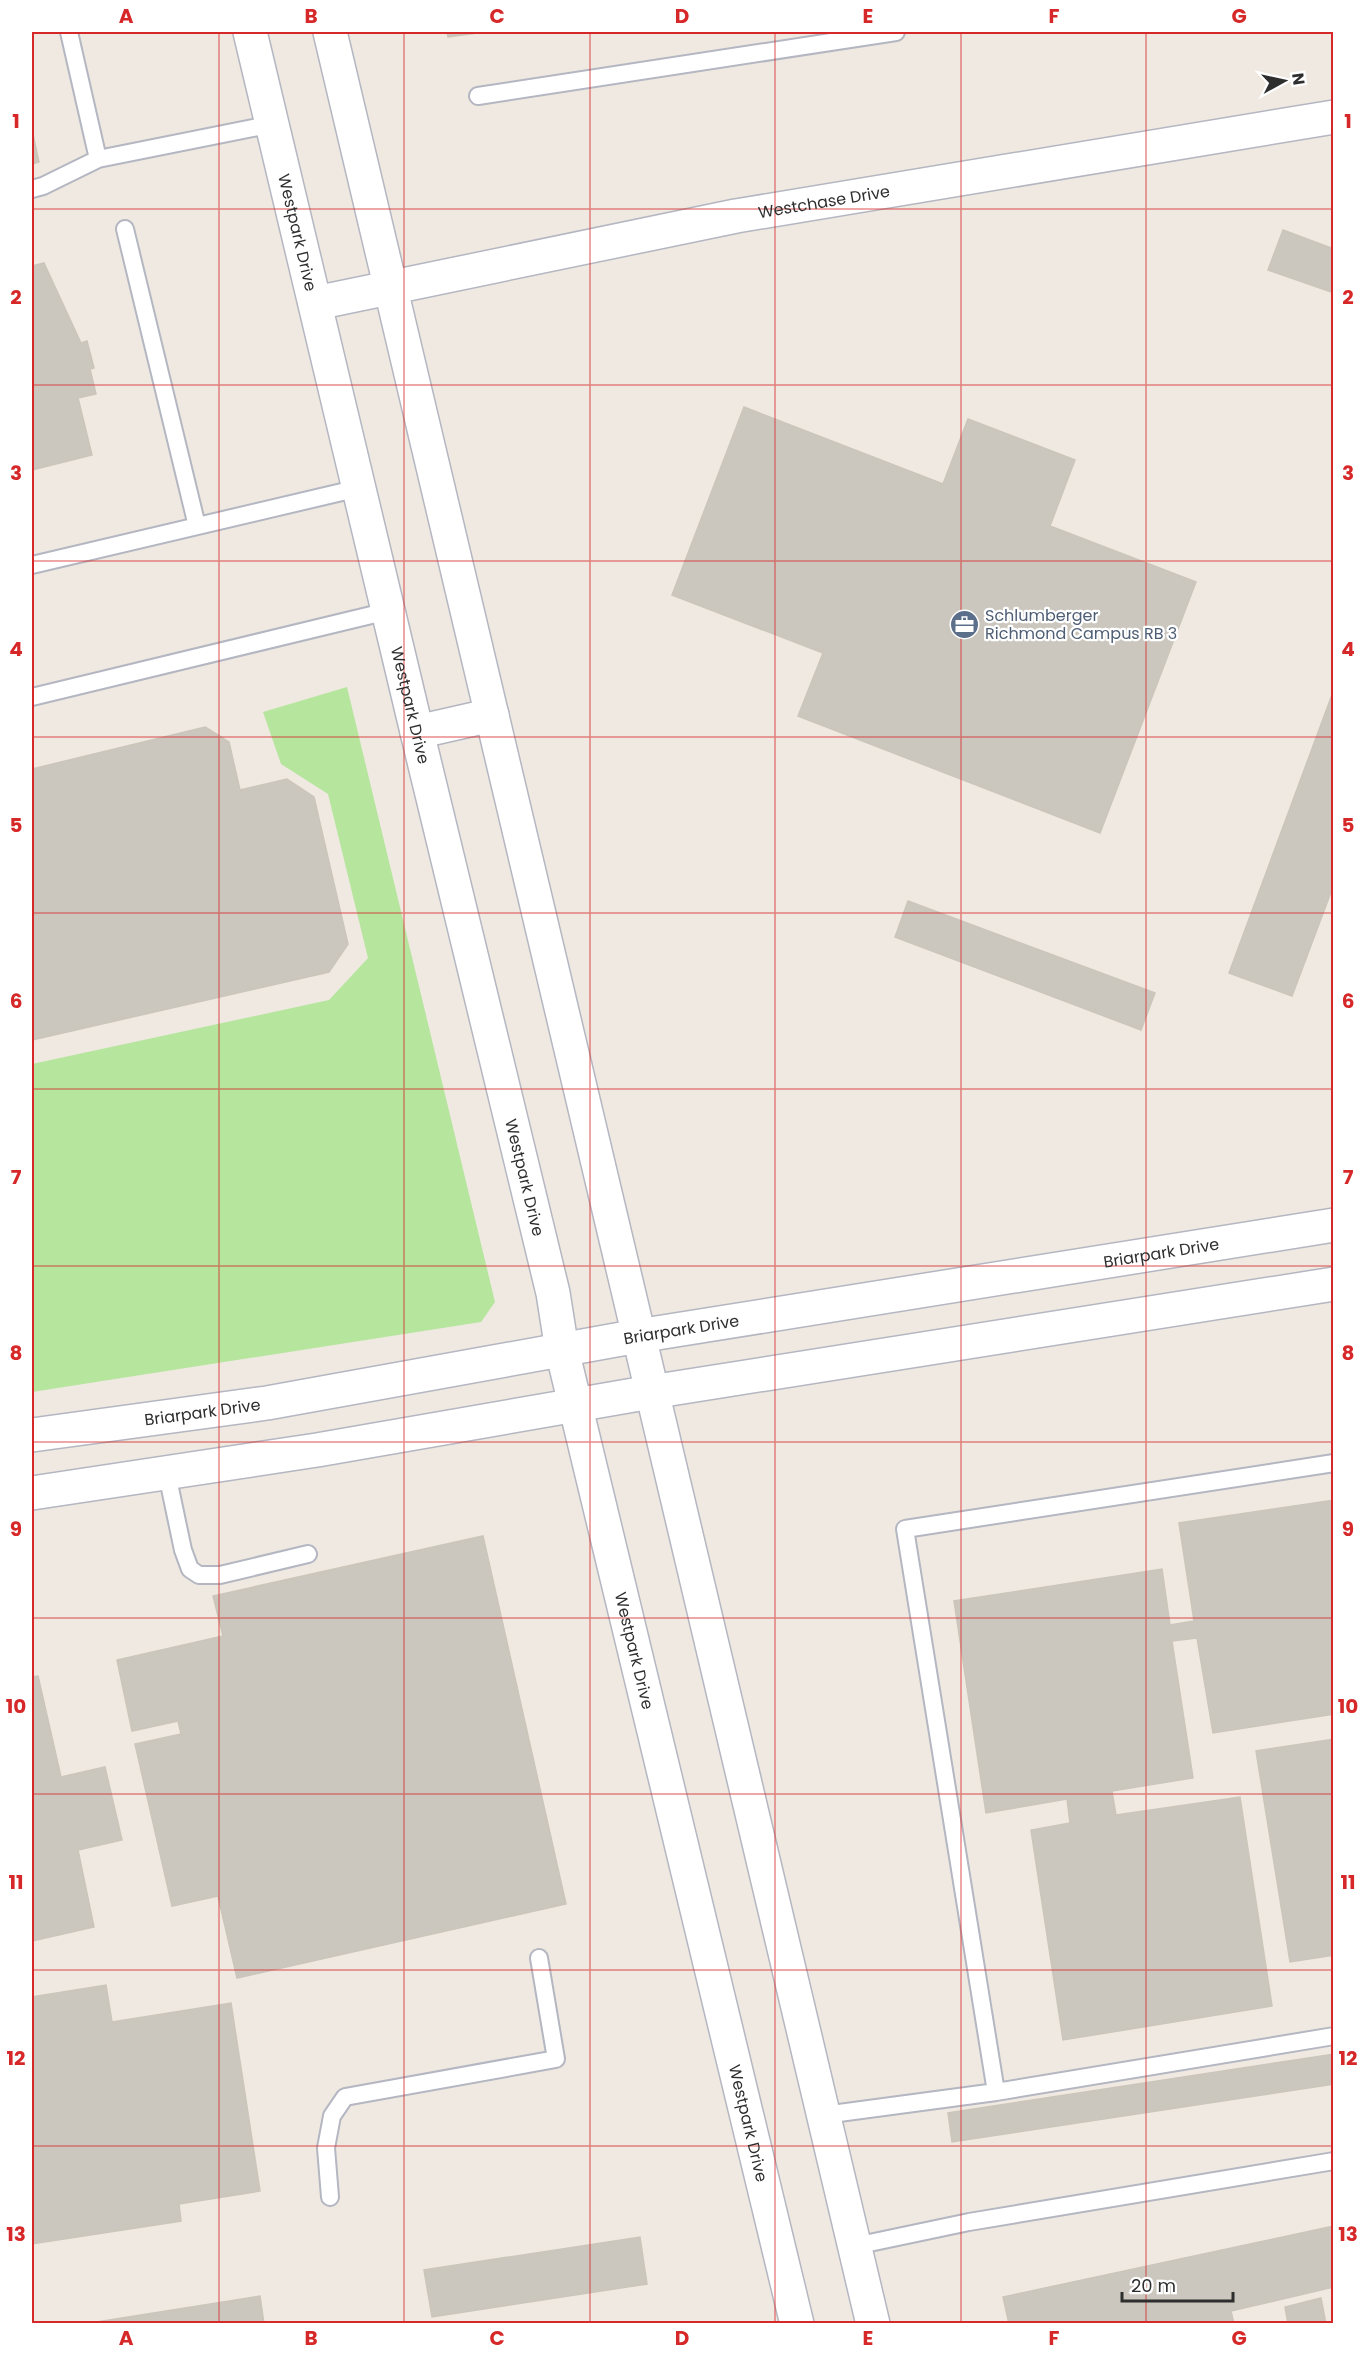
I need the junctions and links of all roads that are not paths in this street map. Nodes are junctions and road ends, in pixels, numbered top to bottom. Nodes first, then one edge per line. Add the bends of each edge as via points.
1 (69, 32) edge
2 (250, 32) edge
3 (330, 32) edge
4 (896, 32) edge
5 (478, 96) dead end
6 (1334, 117) edge
7 (273, 124) junction
8 (99, 159) junction
9 (32, 189) edge
10 (124, 229) dead end
11 (391, 288) junction
12 (316, 303) junction
13 (359, 488) junction
14 (197, 526) junction
15 (32, 565) edge
16 (388, 611) junction
17 (32, 697) edge
18 (492, 715) junction
19 (417, 732) junction
20 (1334, 1225) edge
21 (1334, 1284) edge
22 (638, 1336) junction
23 (562, 1350) junction
24 (651, 1392) junction
25 (575, 1405) junction
26 (32, 1436) edge
27 (1334, 1463) edge
28 (167, 1474) junction
29 (32, 1493) edge
30 (308, 1554) dead end
31 (538, 1958) dead end
32 (1334, 2037) edge
33 (996, 2092) junction
34 (824, 2115) junction
35 (1334, 2161) edge
36 (330, 2197) dead end
37 (855, 2246) junction
38 (797, 2324) edge
39 (873, 2324) edge

1 - 8 lane
2 - 7 main road, Westpark Drive
3 - 11 main road
4 - 5 lane
6 - 11 main road, Westchase Drive via 736,216
7 - 8 lane
7 - 12 main road, Westpark Drive
8 - 9 lane
10 - 14 lane
11 - 12 main road, Westchase Drive
11 - 18 main road
12 - 13 main road, Westpark Drive
13 - 14 lane
13 - 16 main road, Westpark Drive
14 - 15 lane
16 - 17 lane
16 - 19 main road, Westpark Drive
18 - 19 main road
18 - 22 main road
19 - 23 main road, Westpark Drive via 553,1293
20 - 22 main road, Briarpark Drive
21 - 24 main road
22 - 23 main road, Briarpark Drive
22 - 24 main road
23 - 25 main road, Westpark Drive
23 - 26 main road, Briarpark Drive via 267,1403
24 - 25 main road
24 - 34 main road
25 - 28 main road
25 - 38 main road, Westpark Drive
27 - 33 lane via 905,1530
28 - 29 main road
28 - 30 lane via 183,1550 190,1569 199,1575 220,1575
31 - 36 lane via 556,2059 345,2097 332,2116 326,2148
32 - 33 lane
33 - 34 lane
34 - 37 main road
35 - 37 lane via 969,2222
37 - 39 main road

